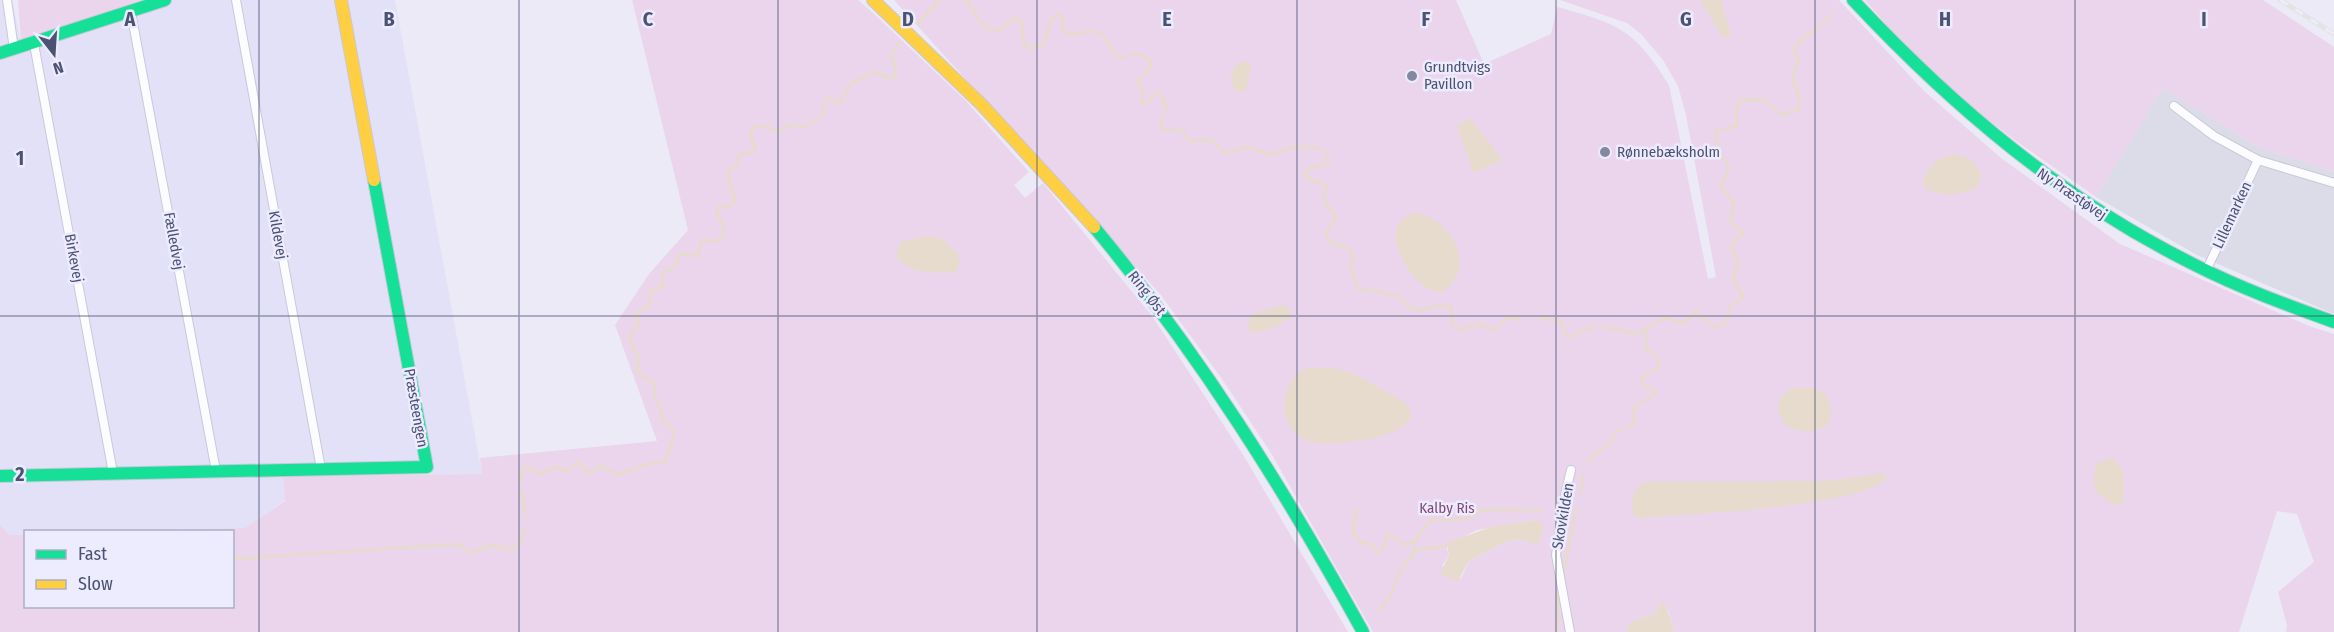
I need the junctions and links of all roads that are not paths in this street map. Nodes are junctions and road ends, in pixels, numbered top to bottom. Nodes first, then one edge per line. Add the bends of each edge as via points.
1 (7, 0) edge
2 (165, 0) edge
3 (236, 0) edge
4 (341, 0) edge
5 (873, 0) edge
6 (1852, 0) edge
7 (131, 12) junction
8 (34, 44) junction
9 (14, 49) junction
10 (0, 53) edge
11 (2174, 106) dead end
12 (2258, 159) junction
13 (2334, 183) edge
14 (2206, 271) junction
15 (2334, 322) edge
16 (321, 469) junction
17 (1571, 470) dead end
18 (216, 471) junction
19 (113, 473) junction
20 (0, 476) edge
21 (1363, 632) edge
22 (1570, 632) edge

1 - 9 street
2 - 7 street
3 - 16 street, Kildevej
4 - 16 street, Præsteengen via 427,467
5 - 21 street, Ring Øst via 976,99 1149,294 1260,453
6 - 14 street, Ny Præstøvej via 1932,84 2009,151 2130,233
7 - 8 street
7 - 18 street, Fælledvej
8 - 9 street
8 - 19 street, Birkevej
9 - 10 street
11 - 12 street via 2214,136
12 - 13 street
12 - 14 street, Lillemarken
14 - 15 street, Ny Præstøvej via 2275,302
16 - 18 street, Præsteengen
17 - 22 street, Skovkilden via 1556,555
18 - 19 street, Præsteengen
19 - 20 street, Præsteengen

